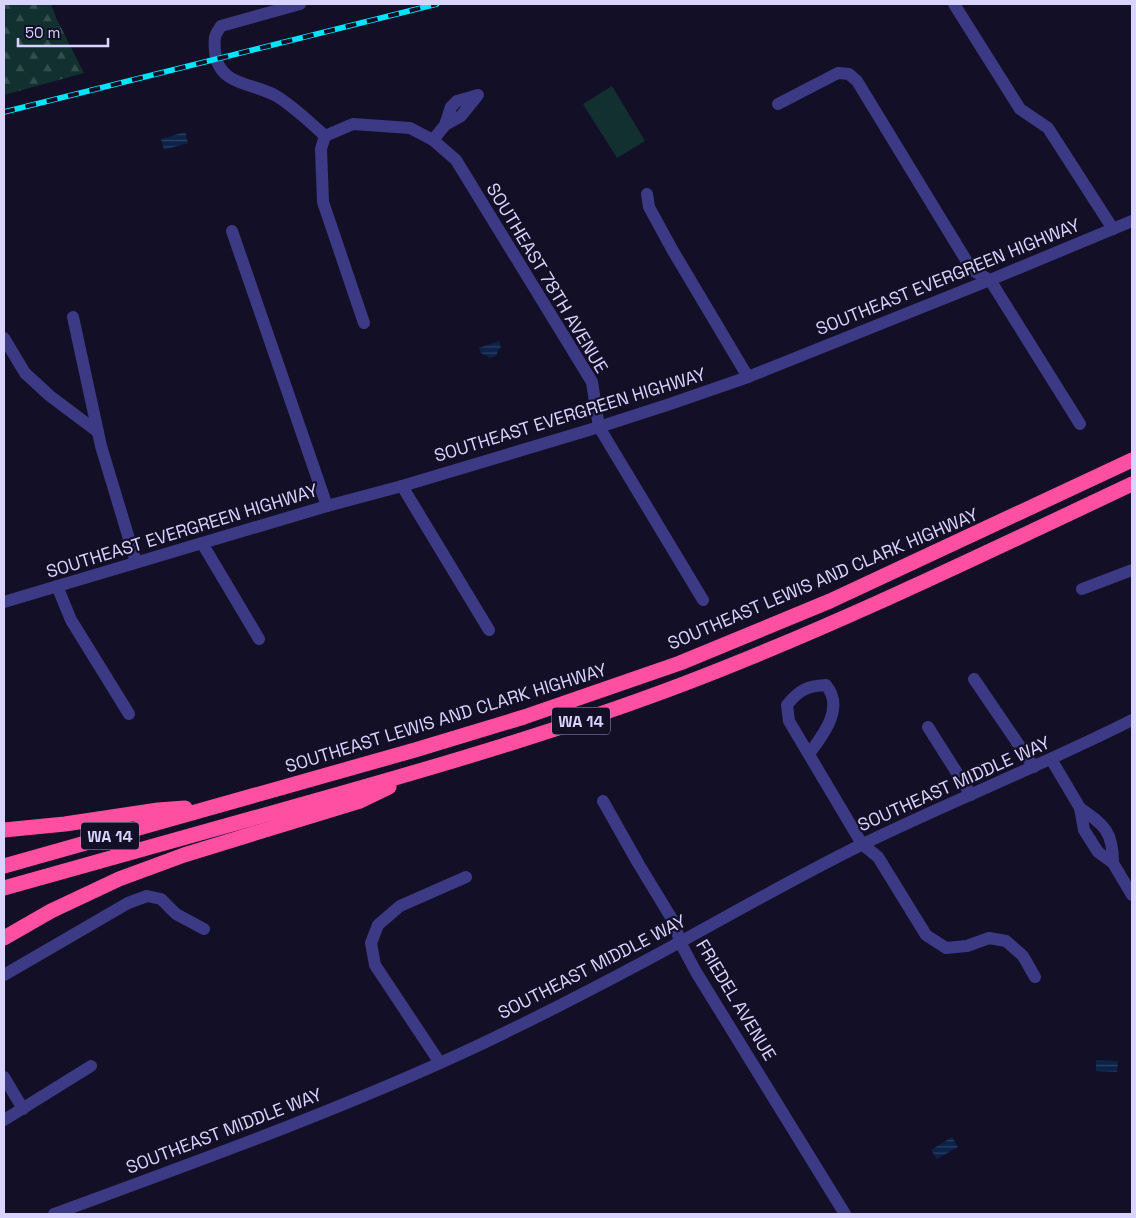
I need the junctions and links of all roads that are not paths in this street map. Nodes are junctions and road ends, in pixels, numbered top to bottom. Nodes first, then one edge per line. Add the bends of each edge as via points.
1 (300, 4) edge
2 (954, 4) edge
3 (778, 104) dead end
4 (445, 124) dead end
5 (325, 136) junction
6 (433, 140) junction
7 (647, 194) dead end
8 (1132, 221) edge
9 (1113, 228) junction
10 (232, 231) dead end
11 (990, 280) junction
12 (73, 317) dead end
13 (364, 323) dead end
14 (4, 338) edge
15 (748, 377) junction
16 (1080, 424) dead end
17 (599, 427) junction
18 (98, 432) junction
19 (1132, 460) edge
20 (1132, 484) edge
21 (402, 486) junction
22 (327, 506) junction
23 (202, 543) junction
24 (136, 562) junction
25 (1132, 570) edge
26 (57, 586) junction
27 (1082, 589) dead end
28 (703, 600) dead end
29 (4, 602) edge
30 (489, 630) dead end
31 (259, 639) dead end
32 (974, 678) dead end
33 (129, 714) dead end
34 (1132, 720) edge
35 (928, 727) dead end
36 (809, 754) junction
37 (1050, 759) junction
38 (1034, 767) junction
39 (421, 770) junction
40 (971, 795) junction
41 (603, 801) dead end
42 (216, 806) junction
43 (1080, 808) junction
44 (4, 830) edge
45 (862, 844) junction
46 (1113, 863) junction
47 (4, 866) edge
48 (466, 876) dead end
49 (4, 888) edge
50 (1132, 895) edge
51 (204, 929) dead end
52 (4, 938) edge
53 (680, 942) junction
54 (4, 975) edge
55 (1035, 977) dead end
56 (440, 1063) junction
57 (91, 1066) dead end
58 (4, 1077) edge
59 (23, 1109) junction
60 (4, 1120) edge
61 (54, 1214) edge
62 (845, 1214) edge

1 - 5 street via 220,26 214,36 216,59 226,76 275,96 297,110
2 - 9 street via 1020,109 1048,128
3 - 11 street via 838,73 848,74 857,81 972,270
4 - 6 street
5 - 6 street, SOUTHEAST 78TH AVENUE via 353,124 410,128
5 - 13 street via 321,149 324,202
6 - 17 street, SOUTHEAST 78TH AVENUE via 456,160 592,382
7 - 15 street via 649,207 673,251
8 - 9 street, SOUTHEAST EVERGREEN HIGHWAY
9 - 11 street, SOUTHEAST EVERGREEN HIGHWAY
10 - 22 street
11 - 15 street, SOUTHEAST EVERGREEN HIGHWAY
11 - 16 street
12 - 18 street
14 - 18 street via 25,374
15 - 17 street, SOUTHEAST EVERGREEN HIGHWAY
17 - 21 street, SOUTHEAST EVERGREEN HIGHWAY
17 - 28 street, SOUTHEAST 78TH AVENUE
18 - 24 street
19 - 42 highway, SOUTHEAST LEWIS AND CLARK HIGHWAY / WA 14 via 830,601 680,663 524,717
20 - 39 highway, WA 14 via 838,621 688,683 534,736
21 - 22 street, SOUTHEAST EVERGREEN HIGHWAY
21 - 30 street
22 - 23 street, SOUTHEAST EVERGREEN HIGHWAY
23 - 24 street, SOUTHEAST EVERGREEN HIGHWAY
23 - 31 street
24 - 26 street, SOUTHEAST EVERGREEN HIGHWAY
25 - 27 street
26 - 29 street, SOUTHEAST EVERGREEN HIGHWAY
26 - 33 street via 71,620
32 - 38 street
34 - 37 street, SOUTHEAST MIDDLE WAY
35 - 40 street
36 - 36 street via 833,714 832,692 826,685 810,686 796,694 787,706 789,721
36 - 45 street
37 - 38 street, SOUTHEAST MIDDLE WAY
37 - 43 street
38 - 40 street, SOUTHEAST MIDDLE WAY
39 - 49 highway, WA 14
39 - 52 highway via 360,801 192,852 119,879 51,911
40 - 45 street, SOUTHEAST MIDDLE WAY
41 - 53 street, FRIEDEL AVENUE via 675,924
42 - 44 highway via 158,810
42 - 47 highway, SOUTHEAST LEWIS AND CLARK HIGHWAY / WA 14
43 - 46 street via 1084,830 1098,852
43 - 46 street via 1101,823 1113,844
45 - 53 street, SOUTHEAST MIDDLE WAY
45 - 55 street via 878,857 926,935 946,948 967,946 989,938 1006,941 1023,956
46 - 50 street
48 - 56 street via 400,906 378,925 371,943 376,965
51 - 54 street via 176,914 161,899 147,896 128,903
53 - 56 street, SOUTHEAST MIDDLE WAY
53 - 62 street, FRIEDEL AVENUE
56 - 61 street, SOUTHEAST MIDDLE WAY via 336,1107
57 - 59 street
58 - 59 street
59 - 60 street

